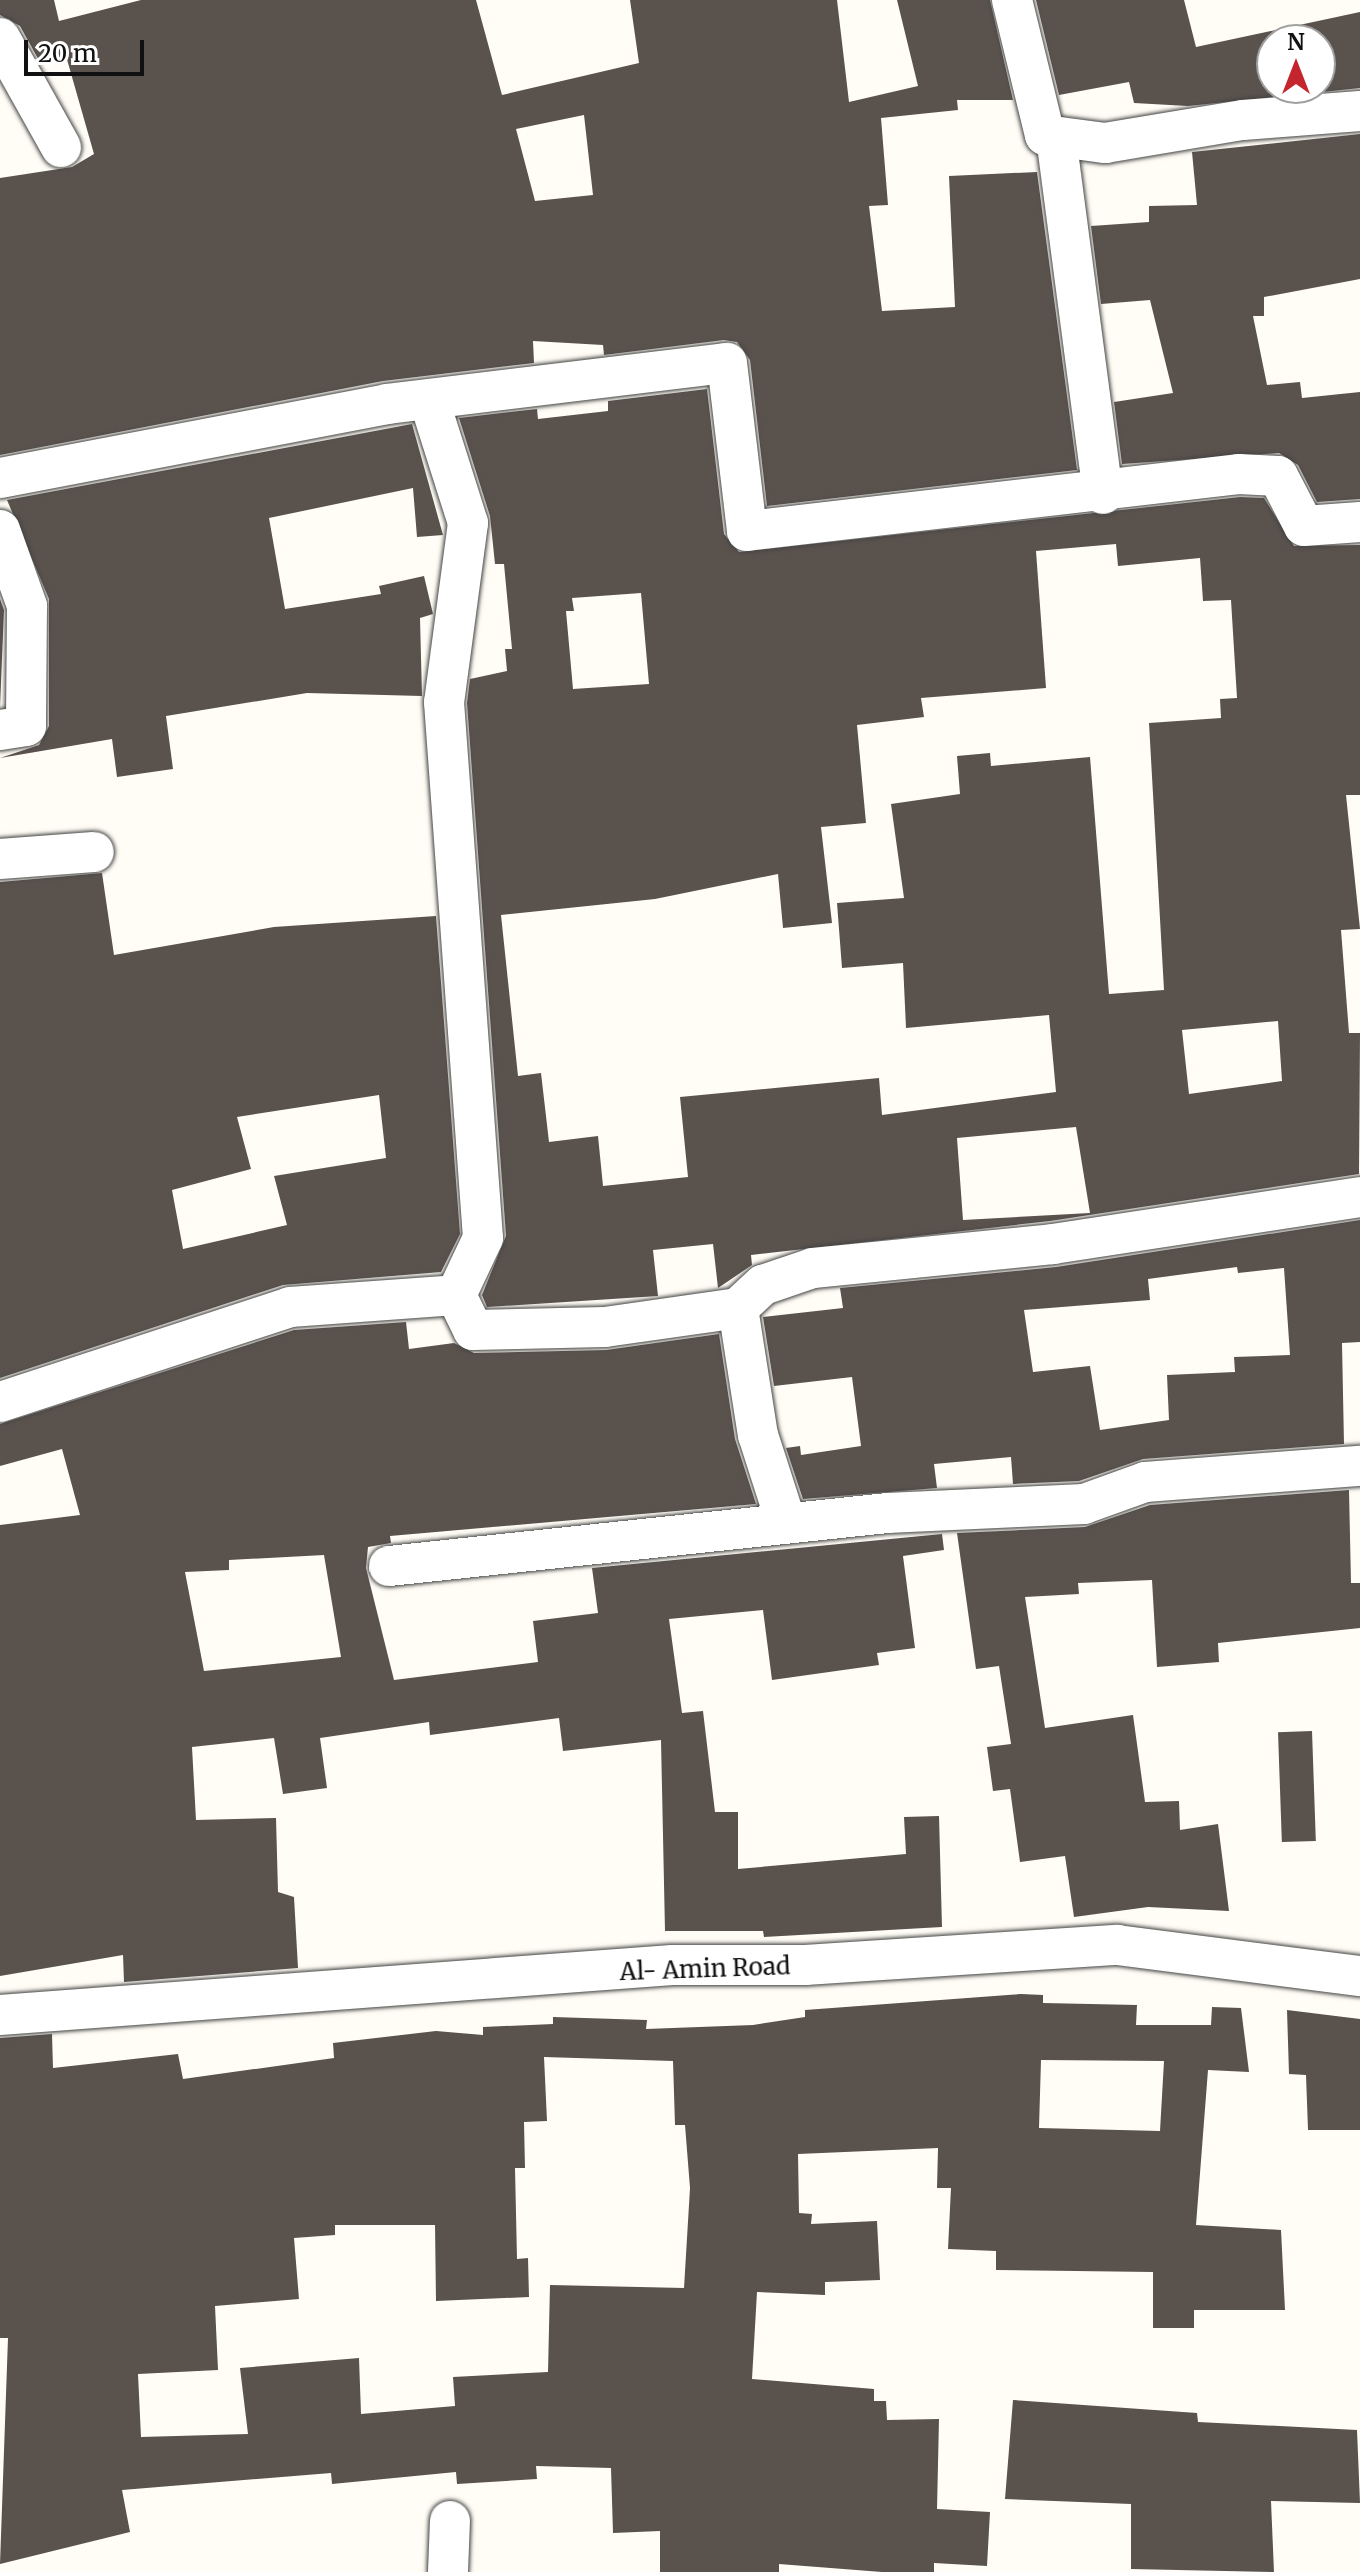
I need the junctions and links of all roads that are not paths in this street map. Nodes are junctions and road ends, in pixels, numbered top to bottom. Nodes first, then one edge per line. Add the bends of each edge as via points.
1 (1012, 0) edge
2 (0, 38) edge
3 (1360, 111) edge
4 (1056, 137) junction
5 (61, 147) dead end
6 (429, 400) junction
7 (0, 478) edge
8 (1103, 494) junction
9 (1360, 522) edge
10 (0, 530) edge
11 (0, 730) edge
12 (94, 852) dead end
13 (0, 859) edge
14 (1360, 1197) edge
15 (456, 1295) junction
16 (738, 1308) junction
17 (0, 1402) edge
18 (1360, 1466) edge
19 (786, 1522) junction
20 (389, 1566) dead end
21 (1360, 1976) edge
22 (0, 2015) edge
23 (450, 2521) dead end
24 (448, 2572) edge

1 - 4 street via 1036,119 1045,135
2 - 5 street
3 - 4 street via 1243,120 1105,143
4 - 8 street
6 - 7 street
6 - 8 street via 727,363 747,531
6 - 15 street via 468,523 444,702 483,1238
8 - 9 street via 1239,474 1278,476 1304,526
10 - 11 street via 27,621 26,726
12 - 13 street
14 - 16 street via 1053,1244 813,1268 763,1285
15 - 16 street via 473,1330 485,1331 605,1327
15 - 17 street via 290,1307
16 - 19 street via 758,1435
18 - 19 street via 1145,1482 1084,1504
19 - 20 street
21 - 22 street, Al- Amin Road via 1117,1945 805,1965 672,1965
23 - 24 street

